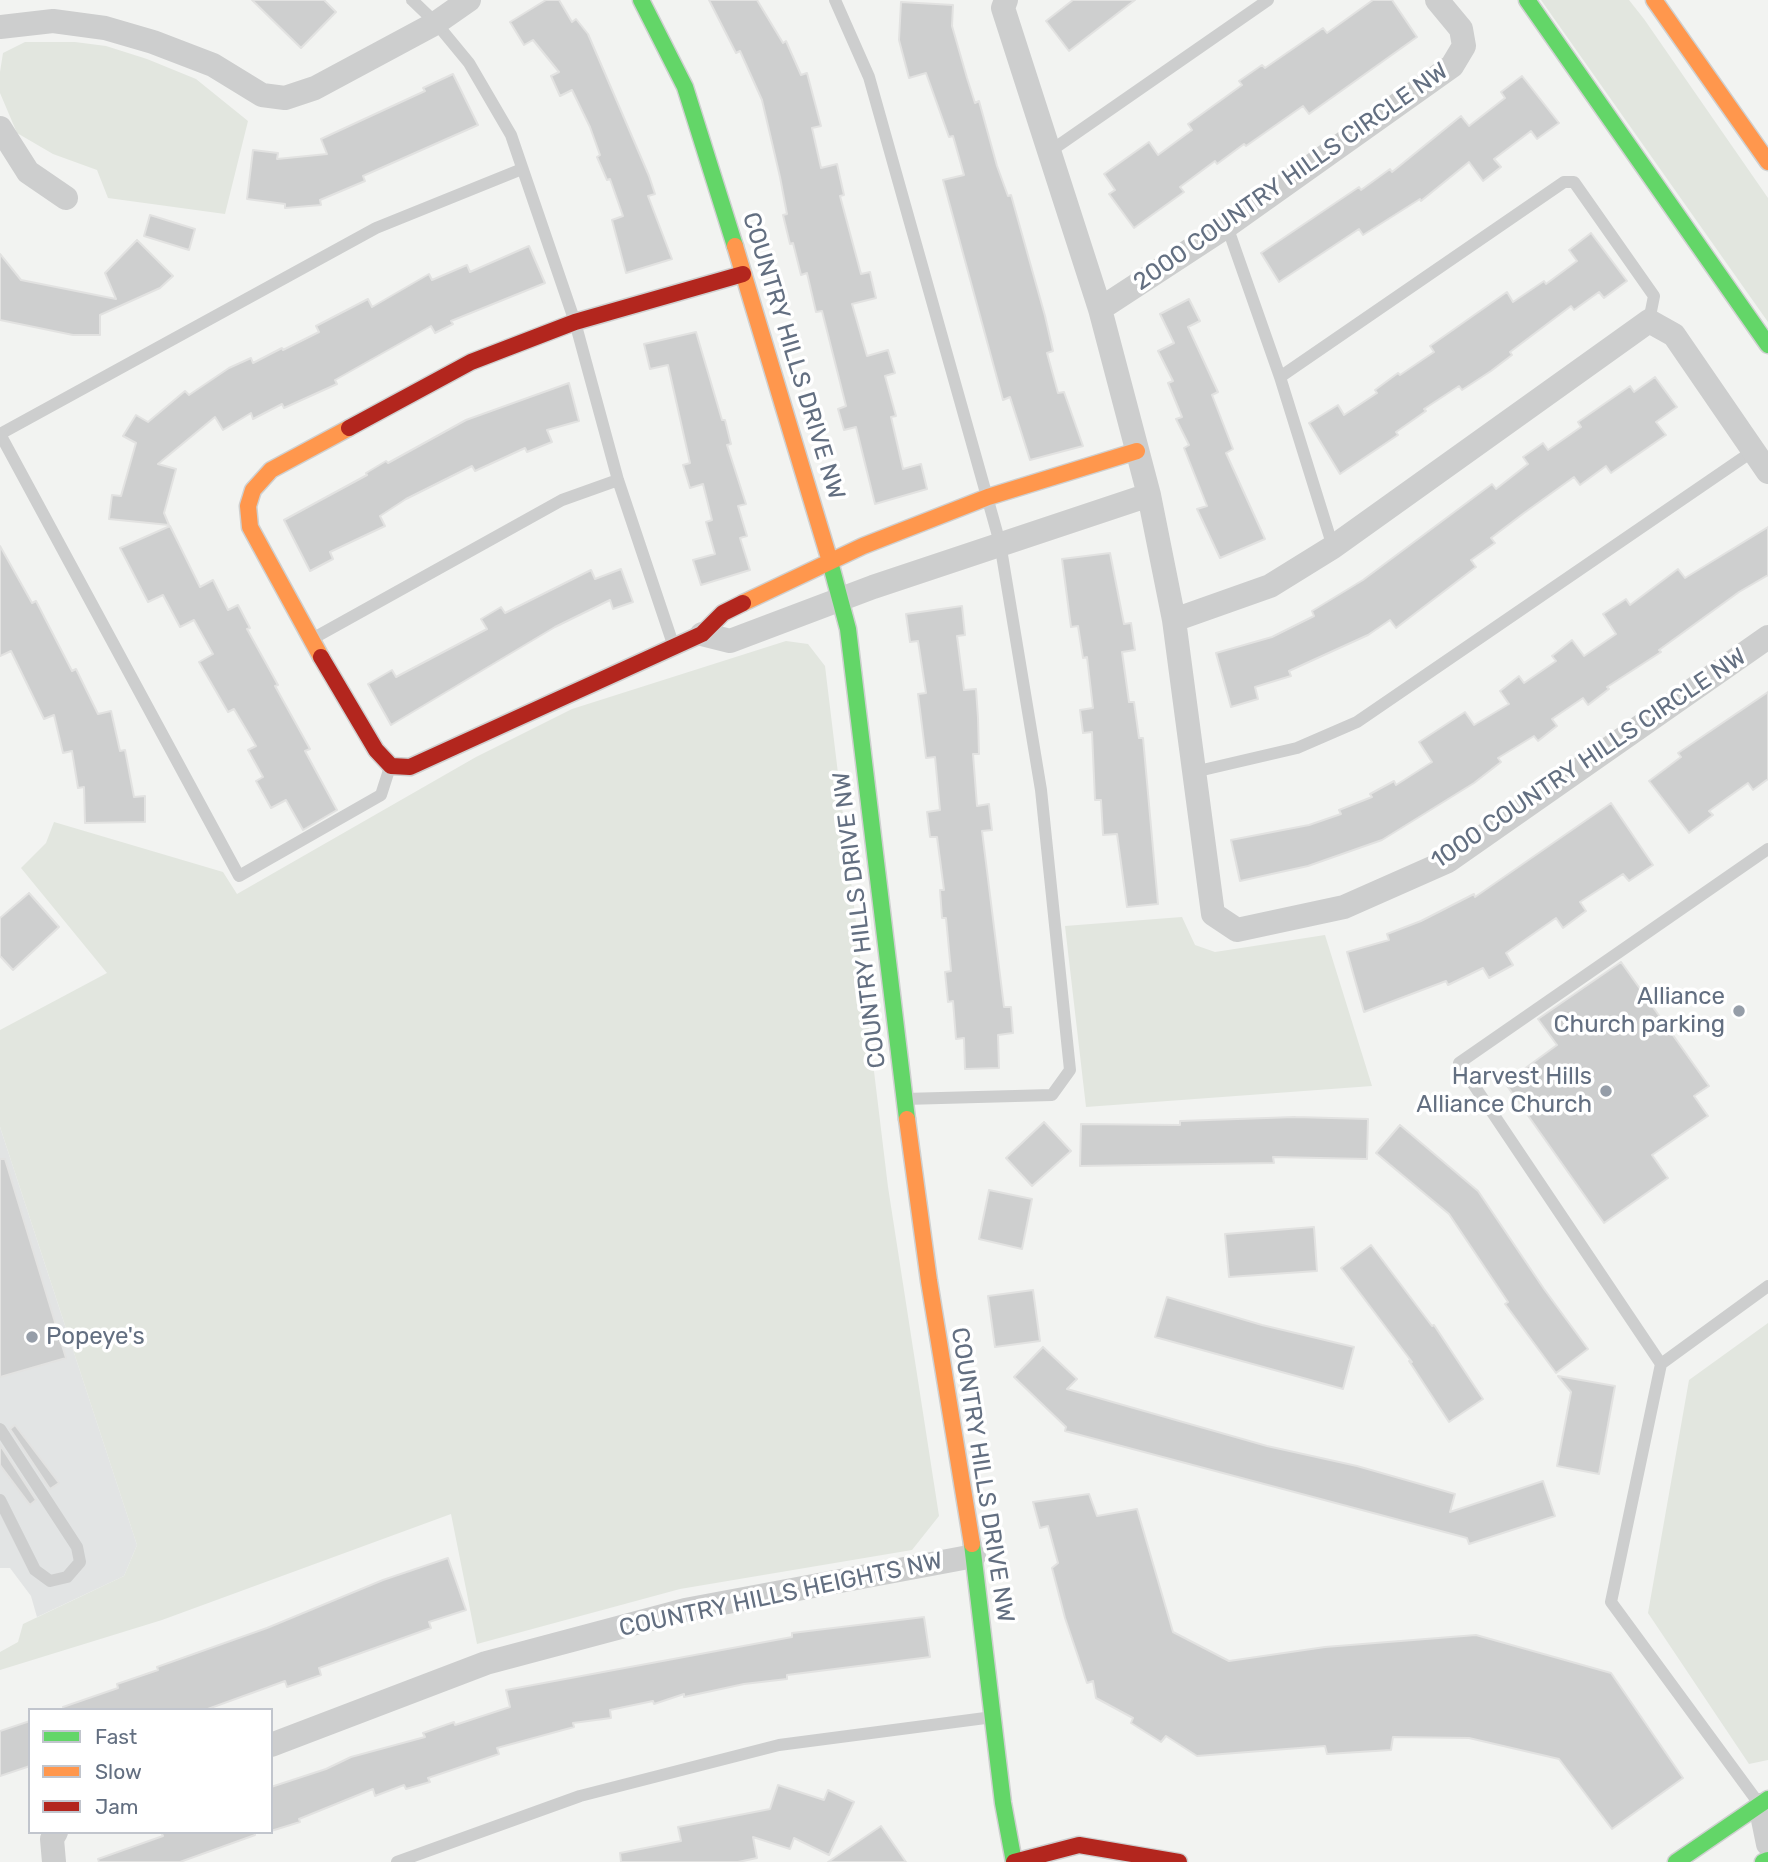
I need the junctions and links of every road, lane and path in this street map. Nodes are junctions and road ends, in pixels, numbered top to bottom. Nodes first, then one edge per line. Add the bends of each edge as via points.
1 (412, 0) edge
2 (469, 0) edge
3 (641, 0) edge
4 (835, 0) edge
5 (1006, 0) edge
6 (1268, 0) edge
7 (1437, 0) edge
8 (1527, 0) edge
9 (1654, 0) edge
10 (436, 23) junction
11 (0, 27) edge
12 (0, 128) edge
13 (1049, 152) junction
14 (1768, 162) edge
15 (522, 169) junction
16 (66, 198) dead end
17 (1227, 226) junction
18 (743, 274) junction
19 (1100, 309) junction
20 (1649, 321) junction
21 (575, 322) junction
22 (1768, 345) edge
23 (1280, 377) junction
24 (0, 434) edge
25 (1137, 451) junction
26 (1753, 451) junction
27 (1768, 472) edge
28 (618, 480) junction
29 (1149, 495) junction
30 (988, 497) junction
31 (1000, 543) junction
32 (1332, 547) junction
33 (831, 561) junction
34 (842, 599) junction
35 (1174, 620) junction
36 (702, 634) junction
37 (1768, 637) edge
38 (310, 639) junction
39 (673, 647) junction
40 (391, 766) junction
41 (1195, 772) junction
42 (1768, 849) edge
43 (904, 1099) junction
44 (1768, 1286) edge
45 (1661, 1364) junction
46 (0, 1429) edge
47 (0, 1500) edge
48 (974, 1556) junction
49 (993, 1717) junction
50 (273, 1744) edge
51 (1765, 1804) edge
52 (54, 1834) edge
53 (1768, 1844) edge
54 (54, 1862) edge
55 (397, 1862) edge
56 (1014, 1862) edge
57 (1179, 1862) edge
58 (1676, 1862) edge

1 - 10 lane
2 - 10 street
3 - 18 street, COUNTRY HILLS DRIVE NW via 685,87
4 - 30 lane via 869,77
5 - 13 street via 1003,8
6 - 13 lane
7 - 17 street, 2000 COUNTRY HILLS CIRCLE NW via 1461,29 1464,46 1452,66
8 - 22 street
9 - 14 street
10 - 11 street via 315,88 285,98 262,95 213,65 105,28 53,21
10 - 15 lane via 469,63 511,135
12 - 16 street via 28,172
13 - 19 street
15 - 21 lane
15 - 24 lane via 376,228
17 - 19 street, 2000 COUNTRY HILLS CIRCLE NW
17 - 23 lane
18 - 21 street
18 - 33 street, COUNTRY HILLS DRIVE NW
19 - 25 street
20 - 23 lane via 1654,296 1574,182 1564,182
20 - 26 street via 1674,335
20 - 32 street
21 - 28 lane
21 - 38 street via 471,362 271,470 253,490 248,506 250,527
23 - 32 lane
24 - 40 lane via 239,876 381,795
25 - 29 street
25 - 30 street
26 - 27 street
26 - 41 lane via 1357,722 1297,748
28 - 38 lane via 562,499
28 - 39 lane
29 - 31 street
29 - 35 street, 1000 COUNTRY HILLS CIRCLE NW
30 - 31 lane
30 - 33 street
31 - 34 street
31 - 43 lane via 1041,789 1070,1070 1052,1095
32 - 35 street via 1270,586
33 - 34 street, COUNTRY HILLS DRIVE NW
33 - 36 street via 723,613
34 - 36 street via 730,641
34 - 43 street, COUNTRY HILLS DRIVE NW
35 - 41 street, 1000 COUNTRY HILLS CIRCLE NW
36 - 39 street
37 - 41 street, 1000 COUNTRY HILLS CIRCLE NW via 1448,861 1344,907 1237,930 1213,914
38 - 40 street via 376,750
39 - 40 street via 410,767
42 - 45 lane via 1459,1063
43 - 48 street, COUNTRY HILLS DRIVE NW
44 - 45 lane
45 - 51 lane via 1611,1602
46 - 47 lane via 77,1547 80,1562 67,1577 50,1581 35,1570
48 - 49 street, COUNTRY HILLS DRIVE NW
48 - 50 street, COUNTRY HILLS HEIGHTS NW via 685,1609 486,1663
49 - 55 lane via 779,1745 580,1796
49 - 56 street, COUNTRY HILLS DRIVE NW
51 - 53 street
51 - 58 street
52 - 54 street
56 - 57 street via 1079,1845

